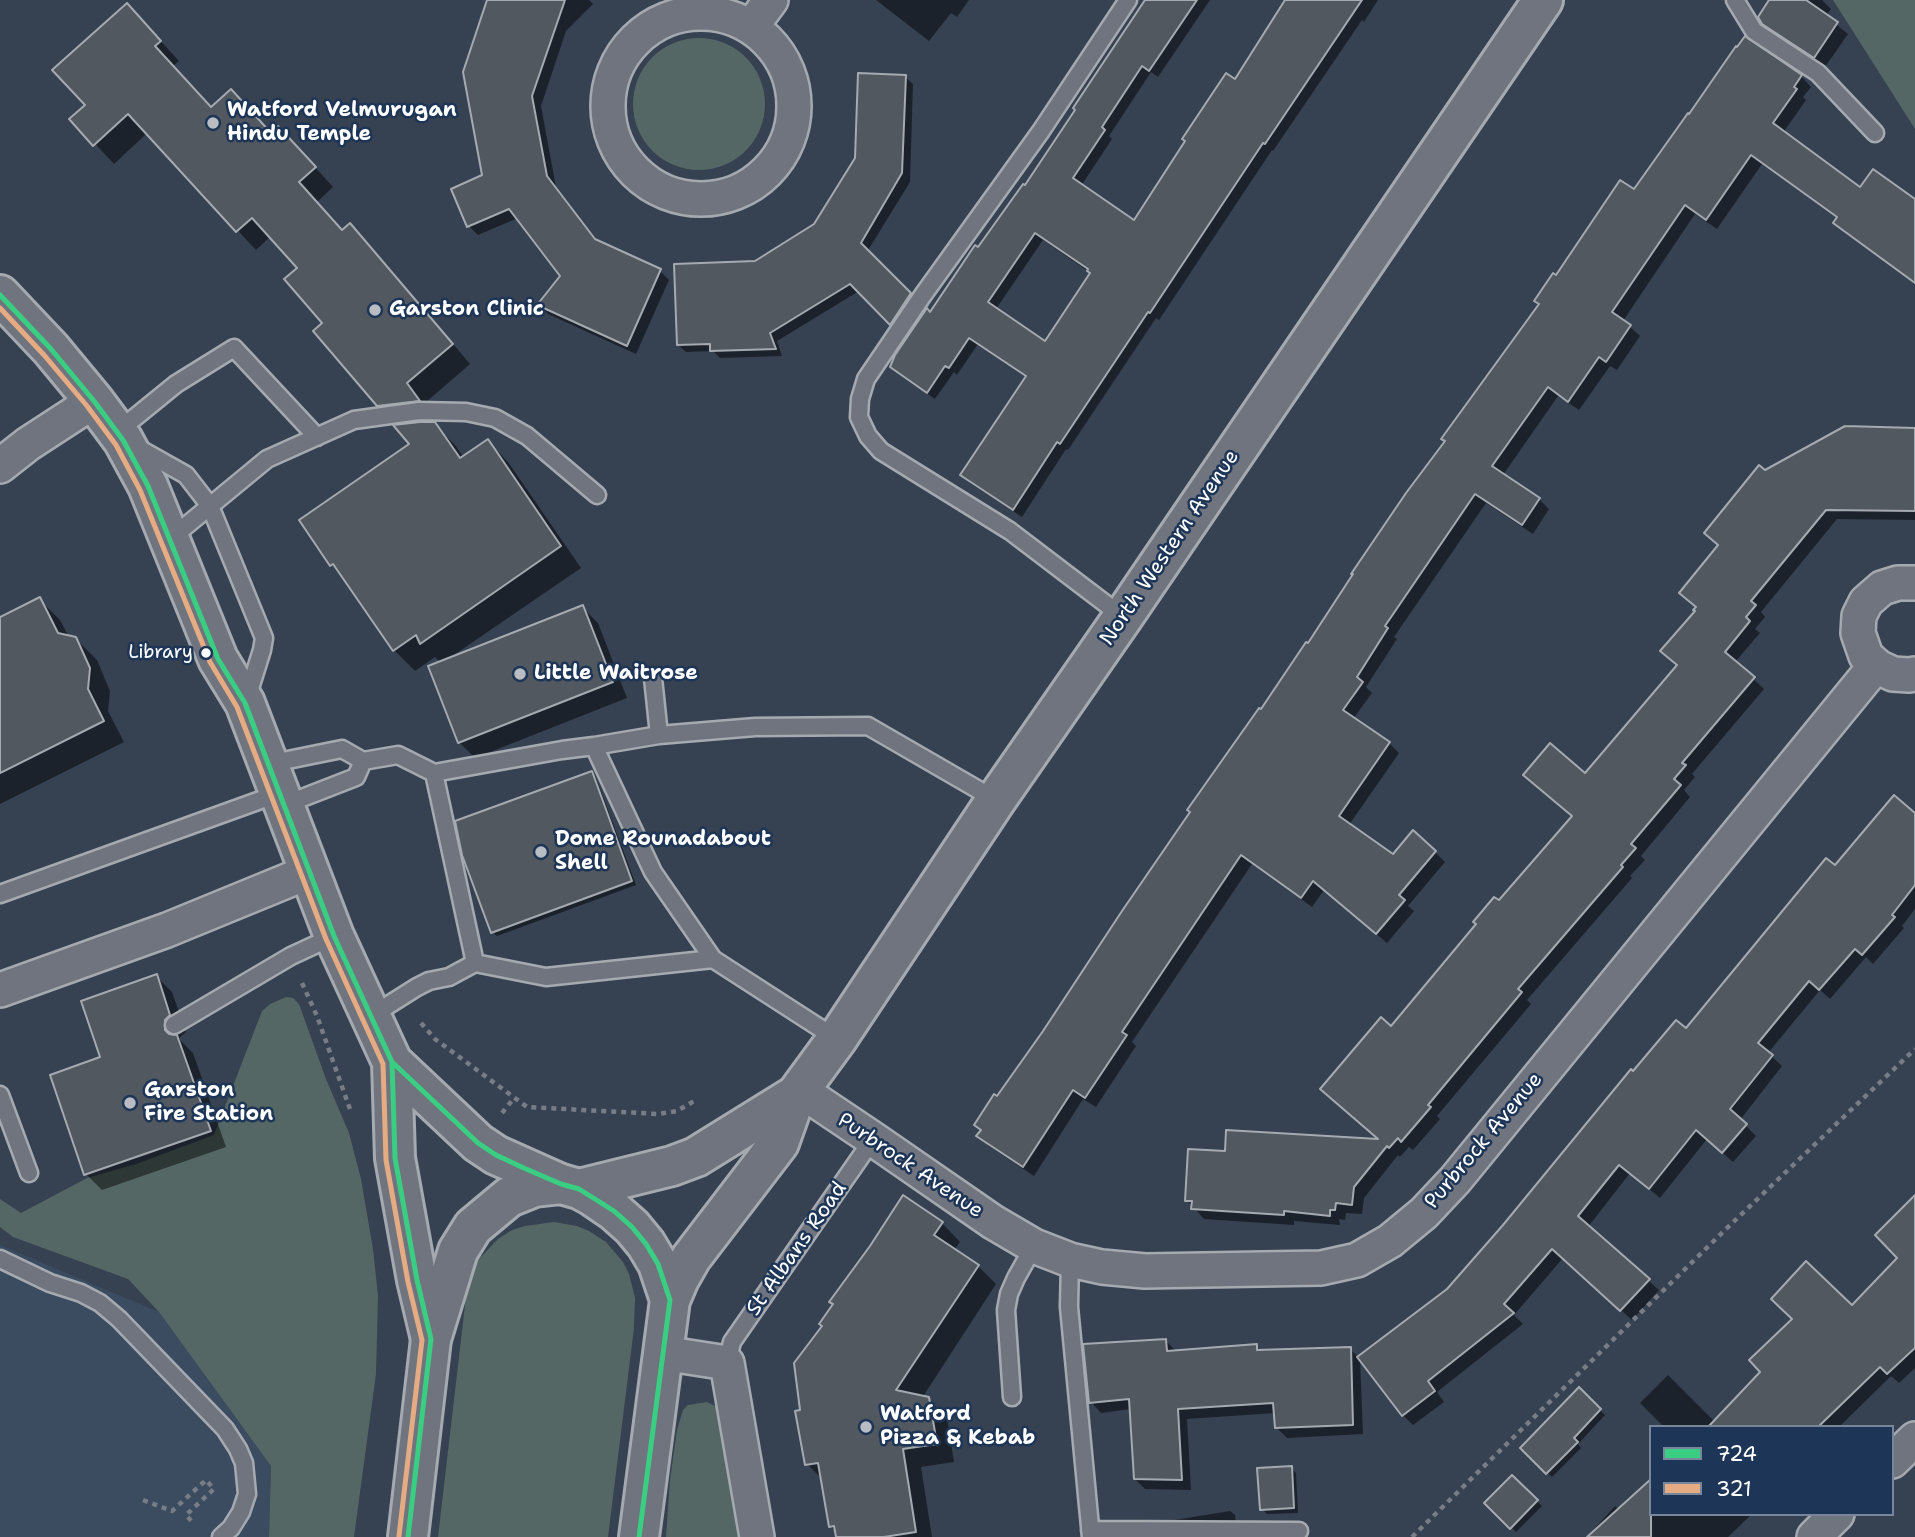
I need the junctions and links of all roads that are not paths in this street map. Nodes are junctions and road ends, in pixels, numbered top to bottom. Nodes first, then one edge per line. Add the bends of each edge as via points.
1 (771, 0) edge
2 (1128, 0) edge
3 (1544, 0) edge
4 (1735, 0) edge
5 (751, 27) junction
6 (1875, 133) dead end
7 (0, 295) edge
8 (94, 401) junction
9 (120, 436) junction
10 (317, 437) junction
11 (0, 466) edge
12 (597, 495) dead end
13 (210, 506) junction
14 (170, 539) junction
15 (1915, 583) edge
16 (1123, 617) junction
17 (1876, 665) junction
18 (1915, 674) edge
19 (653, 678) dead end
20 (245, 703) junction
21 (659, 735) junction
22 (594, 746) junction
23 (363, 761) junction
24 (434, 773) junction
25 (277, 787) junction
26 (996, 800) junction
27 (311, 871) junction
28 (0, 894) edge
29 (334, 936) junction
30 (713, 959) junction
31 (475, 963) junction
32 (0, 990) edge
33 (371, 1016) junction
34 (174, 1026) dead end
35 (837, 1039) junction
36 (392, 1062) junction
37 (798, 1093) junction
38 (0, 1095) edge
39 (873, 1139) junction
40 (29, 1173) dead end
41 (570, 1187) junction
42 (1034, 1246) junction
43 (0, 1259) edge
44 (1070, 1260) junction
45 (670, 1300) junction
46 (431, 1339) junction
47 (663, 1353) junction
48 (727, 1363) junction
49 (1012, 1397) dead end
50 (1915, 1438) edge
51 (1894, 1459) edge
52 (1835, 1516) edge
53 (1299, 1531) dead end
54 (1090, 1534) edge
55 (221, 1537) edge
56 (408, 1537) edge
57 (639, 1537) edge
58 (757, 1537) edge
59 (1814, 1537) edge

1 - 5 street
2 - 16 lane via 866,379 859,417 881,451 1010,531
3 - 16 main road, North Western Avenue
4 - 6 lane via 1754,31 1818,73
5 - 5 street via 775,49 790,78 791,129 778,159 765,174 737,192 704,200 672,195 643,180 627,164 612,135 607,108 612,76 628,48 668,18 699,12
7 - 8 main road
8 - 9 main road
8 - 11 street
9 - 10 lane via 176,384 234,348
9 - 13 lane via 186,475
9 - 14 main road
10 - 12 lane via 354,420 419,411 466,411 495,418 527,436
10 - 13 lane via 267,459
13 - 14 lane
13 - 20 lane via 264,638
14 - 20 main road via 218,659
15 - 17 street via 1882,588 1866,601 1858,633 1866,656
16 - 26 main road, North Western Avenue
17 - 18 street via 1892,674
17 - 44 street, Purbrock Avenue via 1455,1180 1390,1241 1357,1260 1321,1268 1145,1271
19 - 21 lane
20 - 25 main road
21 - 22 lane
21 - 26 lane via 755,727 868,726
22 - 24 lane
22 - 30 lane via 653,872
23 - 24 lane via 398,755
23 - 25 lane via 356,777
23 - 25 lane via 342,750
24 - 31 lane
25 - 27 main road
25 - 28 lane
26 - 35 main road, North Western Avenue
27 - 29 main road
27 - 32 street via 167,930
29 - 33 main road
29 - 34 lane via 291,956
30 - 31 lane via 546,977
30 - 35 lane
31 - 33 lane via 417,987
33 - 36 main road
35 - 37 main road, North Western Avenue
36 - 41 main road via 478,1143
36 - 46 main road via 395,1158
37 - 39 street, Purbrock Avenue
37 - 41 main road, North Western Avenue via 696,1157
37 - 45 main road, North Western Avenue via 779,1143 691,1258
38 - 40 lane
39 - 42 street, Purbrock Avenue
39 - 48 lane, St Albans Road via 732,1342
41 - 45 main road via 614,1210 632,1227 658,1264
41 - 46 main road, North Western Avenue via 534,1188 509,1197 473,1227 458,1251
42 - 44 street, Purbrock Avenue
42 - 49 lane via 1016,1278 1006,1310
43 - 55 lane via 100,1303 225,1429 244,1463 247,1494 241,1513
44 - 54 lane via 1069,1307
45 - 47 main road
46 - 56 main road
47 - 48 street
47 - 57 main road
48 - 58 street
50 - 51 street
52 - 59 street
53 - 54 lane

